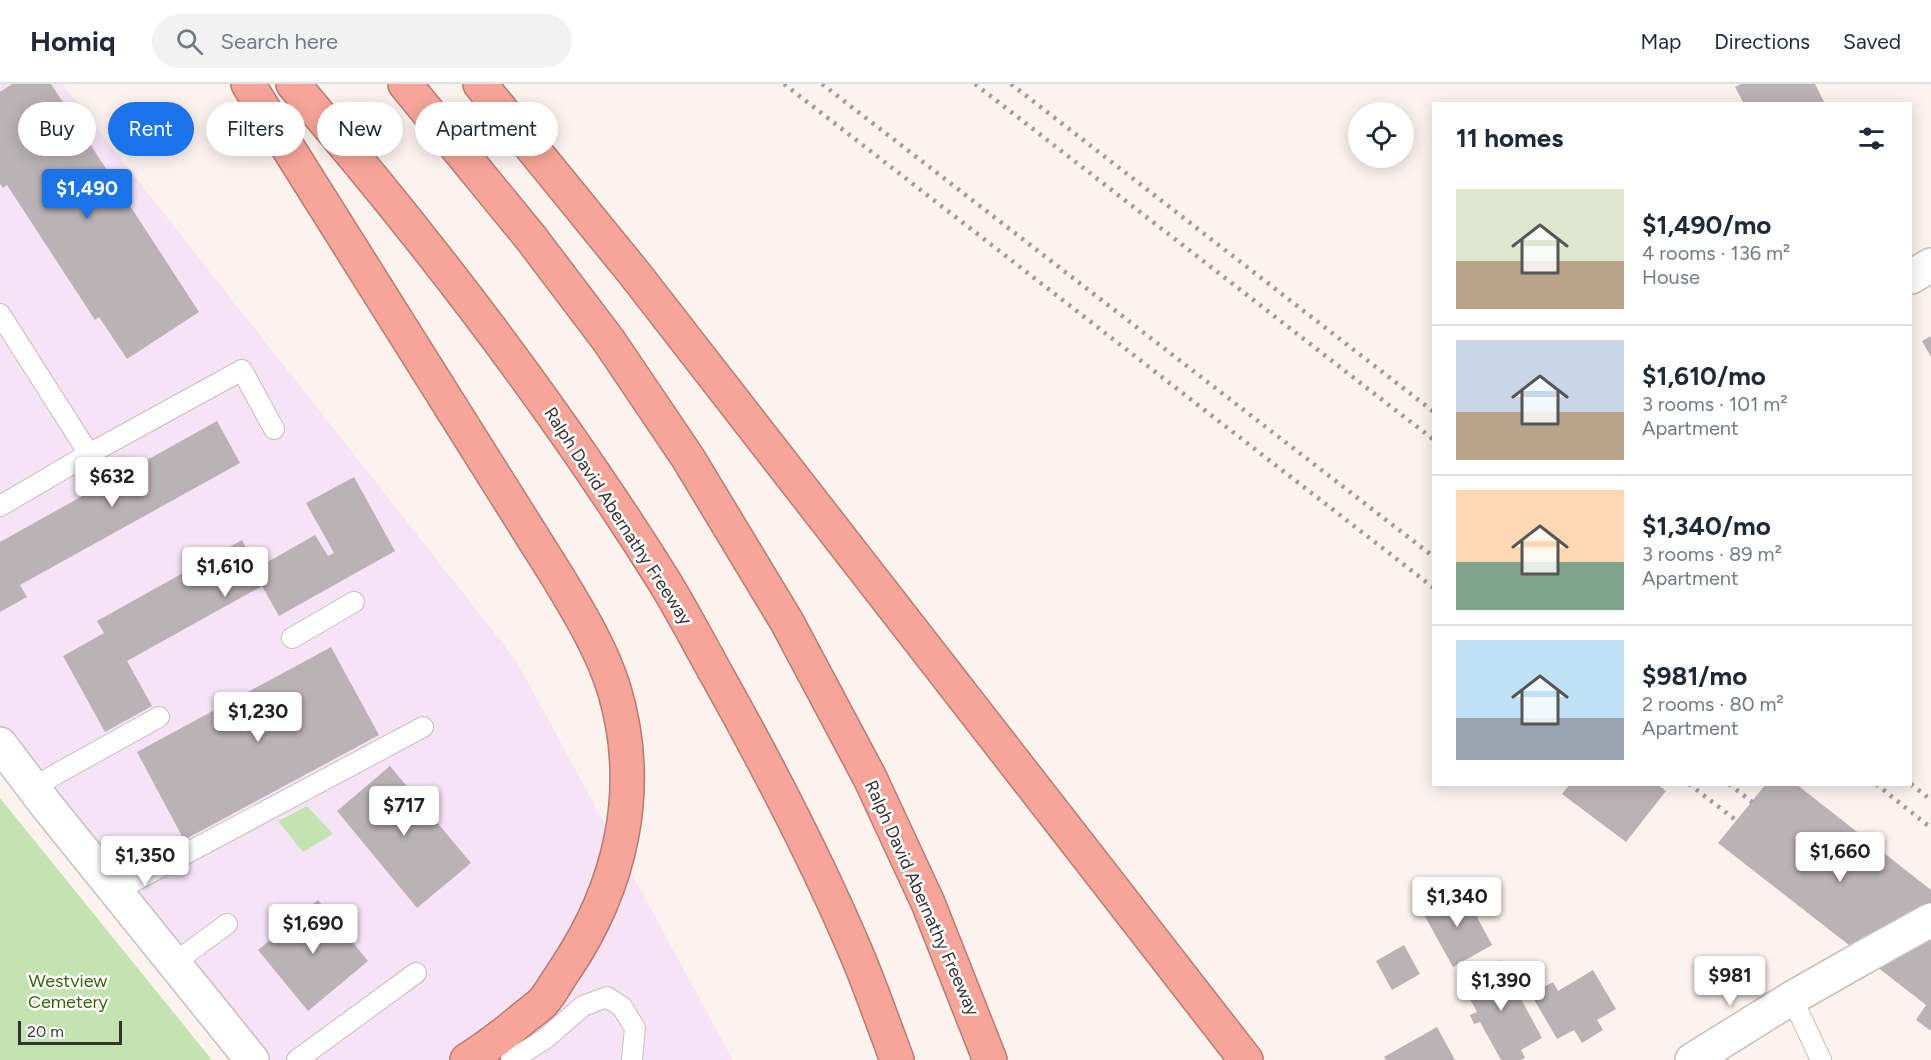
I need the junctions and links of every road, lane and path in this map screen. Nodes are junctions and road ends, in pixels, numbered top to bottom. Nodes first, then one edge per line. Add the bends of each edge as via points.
1 (248, 84) edge
2 (293, 84) edge
3 (405, 84) edge
4 (480, 84) edge
5 (1931, 266) edge
6 (1912, 276) edge
7 (0, 314) edge
8 (274, 429) dead end
9 (89, 454) junction
10 (0, 506) edge
11 (354, 602) dead end
12 (292, 638) dead end
13 (159, 717) dead end
14 (423, 727) dead end
15 (0, 744) edge
16 (33, 788) junction
17 (116, 891) junction
18 (1931, 920) edge
19 (227, 924) dead end
20 (174, 963) junction
21 (416, 973) dead end
22 (1792, 998) junction
23 (252, 1060) edge
24 (297, 1060) edge
25 (467, 1060) edge
26 (511, 1060) edge
27 (632, 1060) edge
28 (897, 1060) edge
29 (990, 1060) edge
30 (1246, 1060) edge
31 (1694, 1060) edge
32 (1821, 1060) edge

1 - 25 highway via 570,597 614,689 627,764 626,801 615,868 600,909 576,954 543,1002 495,1043
2 - 28 highway, Ralph David Abernathy Freeway via 417,232 519,367 666,584 763,758 815,862
3 - 29 highway, Ralph David Abernathy Freeway via 609,341 688,459 787,622 870,778 928,903
4 - 30 highway via 642,283
5 - 6 main road
7 - 9 lane
8 - 9 lane via 242,370
9 - 10 lane
11 - 12 lane
13 - 16 lane
14 - 17 lane
15 - 16 main road
16 - 17 main road
17 - 20 main road
18 - 22 main road, bridge
19 - 20 lane
20 - 23 main road
21 - 24 lane
22 - 31 main road
22 - 32 lane
26 - 27 lane via 545,1039 583,1006 607,997 622,1007 635,1028

